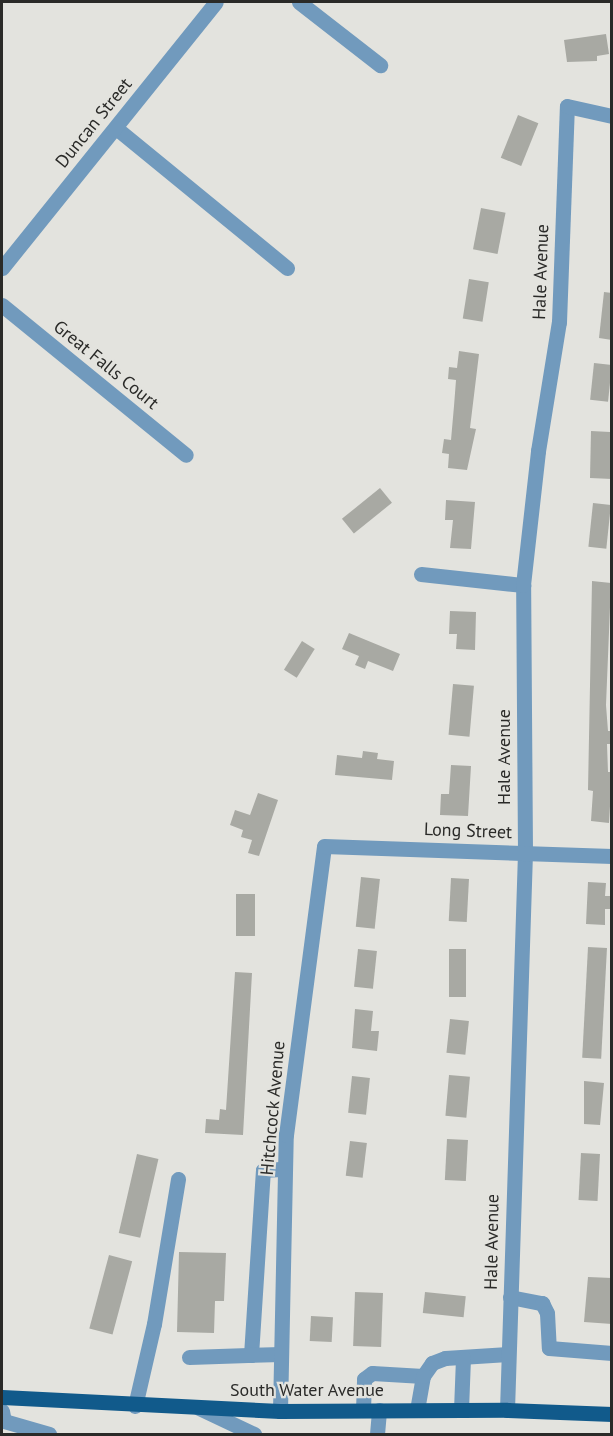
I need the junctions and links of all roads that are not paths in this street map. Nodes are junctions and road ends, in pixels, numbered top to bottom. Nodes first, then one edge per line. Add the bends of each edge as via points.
1 (216, 2) edge
2 (300, 2) edge
3 (380, 65) dead end
4 (612, 116) edge
5 (116, 128) junction
6 (2, 268) edge
7 (287, 268) dead end
8 (2, 305) edge
9 (186, 455) dead end
10 (421, 574) dead end
11 (523, 585) junction
12 (324, 846) joint
13 (525, 852) junction
14 (612, 856) edge
15 (285, 1169) junction
16 (178, 1179) dead end
17 (510, 1297) junction
18 (612, 1353) edge
19 (281, 1354) junction
20 (508, 1354) junction
21 (251, 1355) junction
22 (189, 1357) dead end
23 (463, 1357) junction
24 (423, 1376) junction
25 (2, 1397) edge
26 (135, 1406) junction
27 (199, 1408) junction
28 (363, 1410) junction
29 (379, 1410) junction
30 (417, 1410) junction
31 (461, 1410) junction
32 (507, 1410) junction
33 (2, 1411) edge
34 (280, 1411) junction
35 (612, 1414) edge
36 (50, 1434) edge
37 (254, 1434) edge
38 (377, 1434) edge

1 - 5 street, Duncan Street
2 - 3 street
4 - 11 street, Hale Avenue via 567,106 559,322 538,451
5 - 6 street, Duncan Street
5 - 7 street
8 - 9 street, Great Falls Court
10 - 11 street
11 - 13 street, Hale Avenue
12 - 13 street, Long Street
12 - 15 street, Hitchcock Avenue via 286,1135
13 - 14 street, Long Street
13 - 17 street, Hale Avenue
15 - 19 street, Hitchcock Avenue
15 - 21 street via 263,1170
16 - 26 street via 154,1324
17 - 18 street via 542,1303 547,1313 549,1348
17 - 20 street, Hale Avenue
19 - 21 street
19 - 34 street, Hitchcock Avenue
20 - 23 street
20 - 32 street, Hale Avenue
21 - 22 street
23 - 24 street via 432,1363
23 - 31 street
24 - 28 street via 372,1373 364,1379
24 - 30 street
25 - 26 main road, South Water Avenue
26 - 27 main road, South Water Avenue
27 - 34 main road, South Water Avenue
27 - 37 street
28 - 29 main road, South Water Avenue
28 - 34 main road, South Water Avenue
29 - 30 main road, South Water Avenue
29 - 38 street
30 - 31 main road, South Water Avenue
31 - 32 main road, South Water Avenue
32 - 35 main road, South Water Avenue
33 - 36 street via 4,1421

